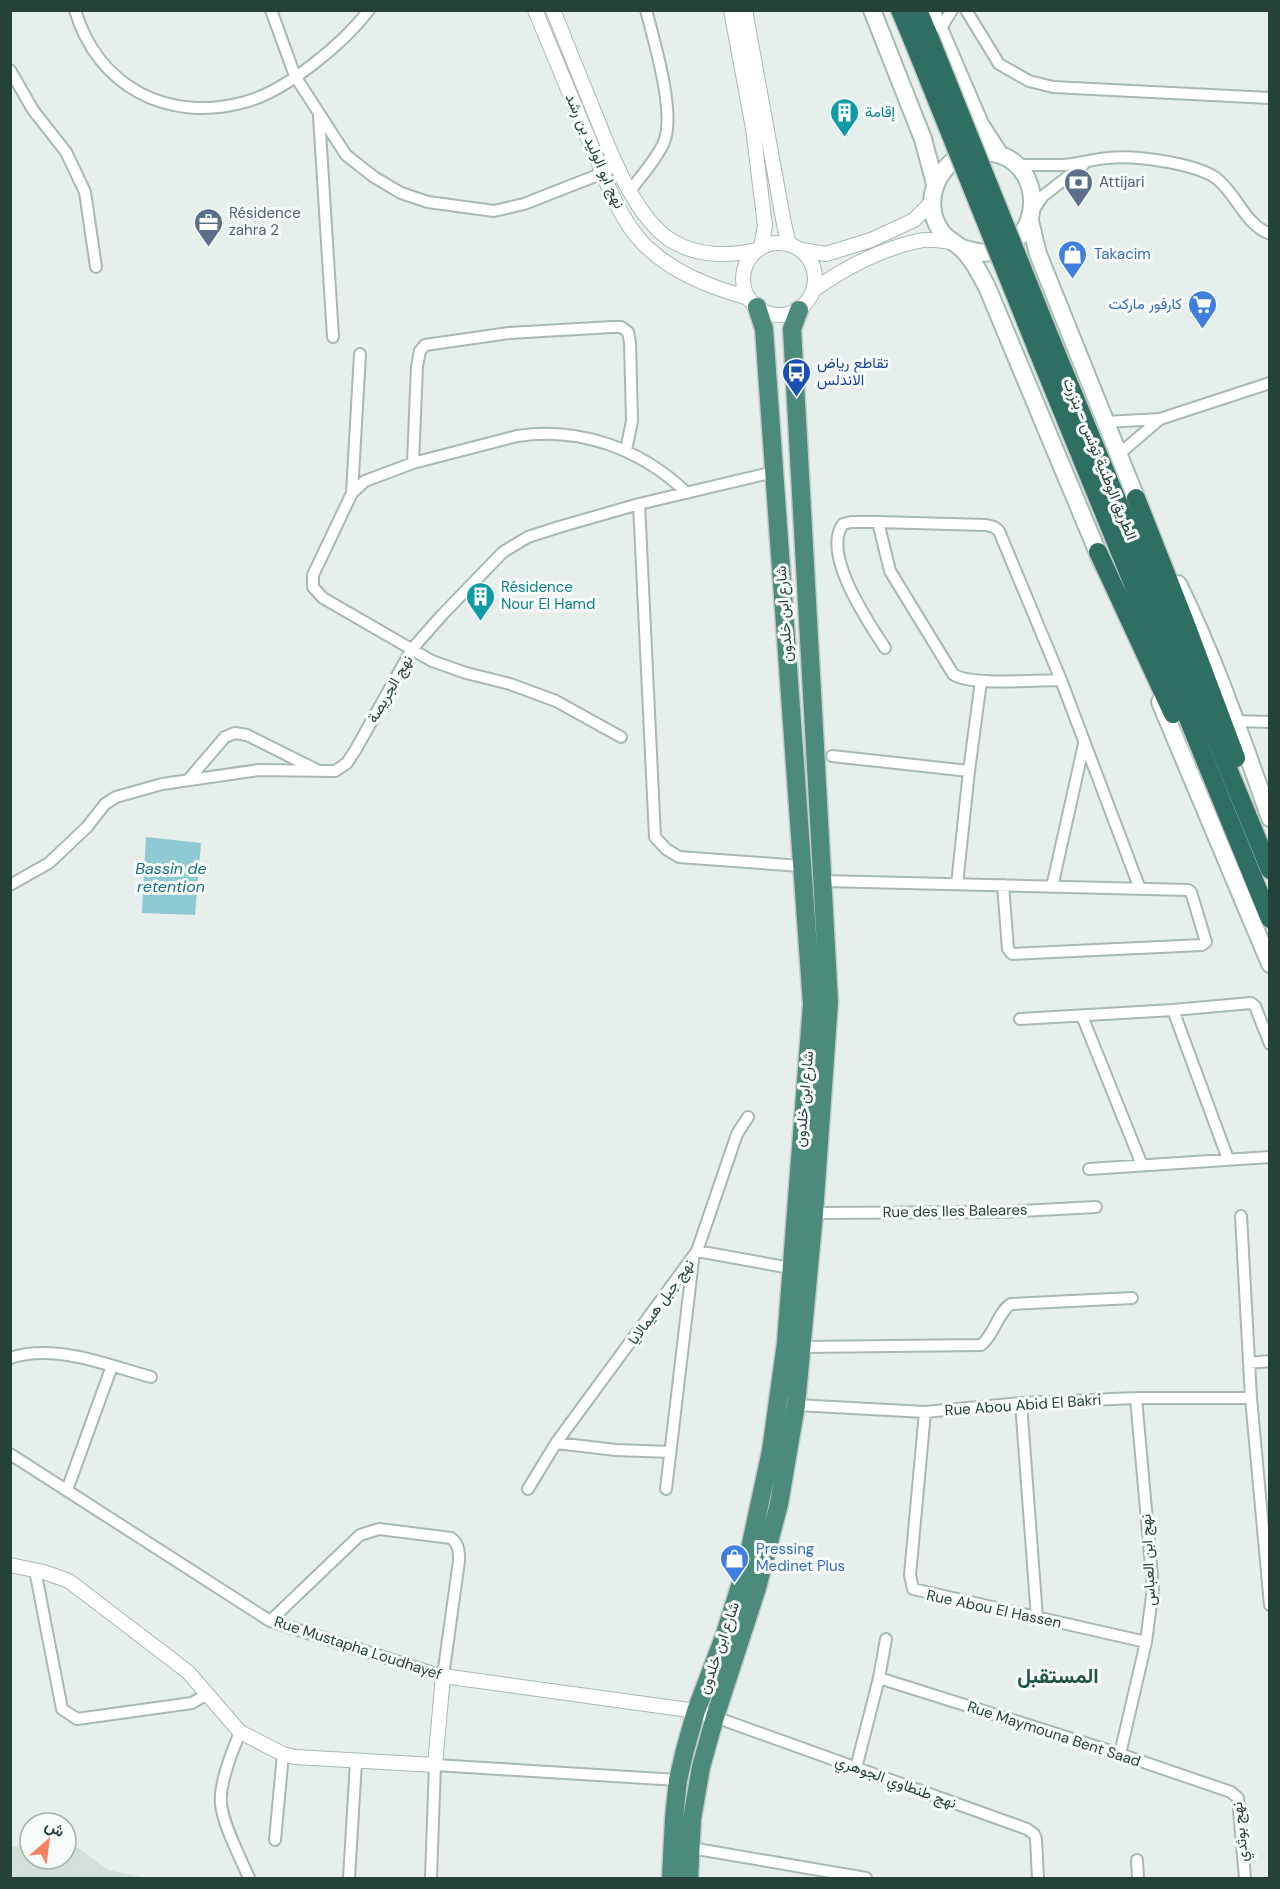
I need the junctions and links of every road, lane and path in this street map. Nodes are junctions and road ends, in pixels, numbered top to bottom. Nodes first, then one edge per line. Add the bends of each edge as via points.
1 (75, 10) edge
2 (271, 10) edge
3 (369, 10) edge
4 (535, 10) edge
5 (553, 10) edge
6 (646, 10) edge
7 (731, 10) edge
8 (745, 10) edge
9 (872, 10) edge
10 (900, 10) edge
11 (918, 10) edge
12 (931, 10) edge
13 (952, 10) edge
14 (966, 10) edge
15 (927, 36) junction
16 (10, 70) edge
17 (295, 76) junction
18 (1269, 98) edge
19 (319, 113) junction
20 (1000, 155) junction
21 (1086, 163) junction
22 (616, 165) junction
23 (1017, 165) junction
24 (603, 173) junction
25 (935, 184) junction
26 (630, 191) junction
27 (932, 202) junction
28 (1031, 216) junction
29 (1269, 234) edge
30 (789, 243) junction
31 (956, 245) junction
32 (759, 249) junction
33 (802, 250) junction
34 (96, 267) dead end
35 (815, 289) junction
36 (753, 303) junction
37 (800, 309) junction
38 (333, 337) dead end
39 (1043, 344) junction
40 (360, 354) dead end
41 (1269, 383) edge
42 (1160, 419) junction
43 (1105, 422) junction
44 (626, 450) junction
45 (1118, 455) junction
46 (413, 463) junction
47 (774, 472) junction
48 (352, 493) junction
49 (687, 493) junction
50 (1136, 498) junction
51 (639, 504) junction
52 (878, 522) junction
53 (1098, 552) junction
54 (885, 648) dead end
55 (412, 649) junction
56 (1061, 680) junction
57 (981, 681) junction
58 (1236, 721) junction
59 (1269, 722) edge
60 (621, 737) dead end
61 (1084, 744) junction
62 (832, 756) dead end
63 (969, 771) junction
64 (321, 772) junction
65 (189, 779) junction
66 (1269, 818) edge
67 (1269, 865) edge
68 (801, 866) junction
69 (1269, 870) edge
70 (824, 881) junction
71 (957, 884) junction
72 (10, 885) edge
73 (1003, 885) junction
74 (1052, 886) junction
75 (1140, 889) junction
76 (1269, 919) edge
77 (1269, 924) edge
78 (1269, 964) edge
79 (1173, 1010) junction
80 (1082, 1016) junction
81 (1020, 1019) dead end
82 (1269, 1044) edge
83 (748, 1118) dead end
84 (1269, 1157) edge
85 (1228, 1159) junction
86 (1142, 1165) junction
87 (1089, 1169) dead end
88 (1096, 1207) dead end
89 (814, 1214) junction
90 (1241, 1216) dead end
91 (695, 1254) junction
92 (810, 1268) junction
93 (791, 1270) junction
94 (1132, 1298) dead end
95 (802, 1347) junction
96 (10, 1358) edge
97 (1269, 1361) edge
98 (1249, 1363) junction
99 (112, 1366) junction
100 (151, 1377) dead end
101 (1136, 1398) junction
102 (1251, 1398) junction
103 (1021, 1403) junction
104 (796, 1405) junction
105 (925, 1412) junction
106 (556, 1443) junction
107 (670, 1452) junction
108 (10, 1454) edge
109 (528, 1489) dead end
110 (666, 1489) dead end
111 (66, 1490) junction
112 (10, 1565) edge
113 (35, 1570) junction
114 (1269, 1605) edge
115 (1037, 1618) junction
116 (270, 1621) junction
117 (886, 1639) dead end
118 (1146, 1642) junction
119 (443, 1676) junction
120 (879, 1678) junction
121 (207, 1694) junction
122 (696, 1711) junction
123 (715, 1717) junction
124 (240, 1732) junction
125 (283, 1754) junction
126 (1120, 1754) junction
127 (356, 1761) junction
128 (435, 1765) junction
129 (856, 1768) junction
130 (678, 1780) junction
131 (1227, 1791) joint
132 (275, 1840) dead end
133 (691, 1848) junction
134 (1137, 1860) dead end
135 (249, 1878) edge
136 (350, 1878) edge
137 (431, 1878) edge
138 (671, 1878) edge
139 (689, 1878) edge
140 (866, 1878) edge
141 (1038, 1878) edge
142 (1138, 1878) edge
143 (1245, 1878) edge

1 - 17 street via 90,43 108,69 153,101 176,107 213,108 246,102 277,89
2 - 17 street
3 - 17 street via 332,49
4 - 24 street, نهج ابو الوليد بن رشد
5 - 22 street, نهج ابو الوليد بن رشد
6 - 26 street via 657,50 668,124 664,142
7 - 32 street via 753,128 765,226
8 - 30 street
9 - 25 main road via 923,139
10 - 15 highway, الطريق الوطنية تونس - بنزرت
11 - 15 highway, الطريق الوطنية تونس - بنزرت
12 - 15 main road
13 - 15 street
14 - 18 street via 999,64 1029,81 1053,87
15 - 20 main road
15 - 39 highway, الطريق الوطنية تونس - بنزرت, bridge
16 - 34 street via 33,110 66,152 85,192
17 - 19 street
19 - 24 street via 346,155 401,193 428,202 494,211 524,204
19 - 38 street
20 - 23 main road
20 - 25 main road via 984,152 954,160
21 - 23 street
21 - 28 street via 1043,196
21 - 29 street via 1109,158 1147,159 1196,168 1216,178 1251,220
22 - 24 street
22 - 26 street, نهج ابو الوليد بن رشد
23 - 28 main road via 1031,187
24 - 36 street, نهج ابو الوليد بن رشد via 639,240 661,260 701,283
25 - 27 main road
26 - 32 street, نهج ابو الوليد بن رشد via 652,225 672,241 697,252 721,255
27 - 31 main road via 940,231
27 - 33 street via 914,220 871,240 826,254
28 - 31 main road via 1022,235 994,252 978,253
28 - 43 main road via 1038,254
30 - 32 street
30 - 33 street
31 - 35 street via 920,240 875,256
31 - 53 main road via 987,287
32 - 36 street via 743,272 744,286
33 - 35 street via 812,261
35 - 37 street
36 - 37 street via 770,314 785,315
36 - 47 highway, شارع ابن خلدون via 764,329
37 - 70 highway, شارع ابن خلدون via 792,329
39 - 69 highway, الطريق الوطنية تونس - بنزرت
39 - 76 highway, الطريق الوطنية تونس - بنزرت
40 - 48 street
41 - 42 street
42 - 43 street
42 - 45 street
43 - 45 main road
44 - 46 street via 581,436 531,434
44 - 46 street via 632,421 628,332 621,327 509,333 425,345 420,351
44 - 49 street via 669,476
45 - 50 main road
46 - 48 street via 365,481
47 - 49 street, نهج الجريصة
47 - 68 highway, شارع ابن خلدون
48 - 55 street via 313,575 313,587 323,598
49 - 51 street, نهج الجريصة
50 - 58 main road via 1195,618
50 - 67 highway via 1236,759
51 - 55 street, نهج الجريصة via 528,537 503,552
51 - 68 street via 656,837 679,857
52 - 54 street via 843,524 839,547 840,562 855,602
52 - 56 street via 986,525 999,531
52 - 57 street via 890,571 947,667 960,679
53 - 77 highway
53 - 78 main road
55 - 60 street via 432,661 556,701
55 - 64 street, نهج الجريصة via 347,763 335,771
56 - 57 street
56 - 61 street
57 - 63 street
58 - 59 street
58 - 66 main road
61 - 74 street
61 - 75 street
62 - 63 street
63 - 71 street
64 - 65 street, نهج الجريصة via 259,770
64 - 65 street via 247,735 235,733 225,737
65 - 72 street, نهج الجريصة via 116,796 49,863
68 - 93 highway, شارع ابن خلدون via 812,1004
70 - 71 street
70 - 89 highway, شارع ابن خلدون via 829,1002
71 - 73 street
73 - 74 street
73 - 75 street via 1008,949 1012,954 1206,942 1190,890
74 - 75 street
79 - 80 street
79 - 82 street via 1251,1003
79 - 85 street
80 - 81 street
80 - 86 street
83 - 91 street via 737,1134
84 - 85 street
85 - 86 street
86 - 87 street
88 - 89 street, Rue des Iles Baleares
89 - 92 highway, شارع ابن خلدون
90 - 98 street
91 - 93 street, نهج جبل هيمالايا
91 - 106 street, نهج جبل هيمالايا
91 - 107 street
92 - 93 street, نهج جبل هيمالايا
92 - 95 highway, شارع ابن خلدون
93 - 122 highway, شارع ابن خلدون via 779,1401 761,1503 737,1596
94 - 95 street via 1011,1304 981,1345
95 - 104 highway, شارع ابن خلدون
96 - 99 street via 61,1354
97 - 98 street
98 - 102 street
99 - 100 street
99 - 111 street
101 - 102 street, Rue Abou Abid El Bakri
101 - 103 street, Rue Abou Abid El Bakri
101 - 118 street, نهج ابن العباس via 1153,1588
102 - 114 street
103 - 105 street, Rue Abou Abid El Bakri
103 - 115 street
104 - 105 street, Rue Abou Abid El Bakri
104 - 123 highway, شارع ابن خلدون via 779,1504 763,1566
105 - 115 street, Rue Abou El Hassen via 910,1575 913,1589
106 - 107 street
106 - 109 street, نهج جبل هيمالايا
107 - 110 street
108 - 111 street, Rue Mustapha Loudhayef
111 - 116 street, Rue Mustapha Loudhayef
112 - 113 street
113 - 121 street via 69,1581 188,1672
113 - 121 street via 66,1714 77,1719 192,1702
115 - 118 street, Rue Abou El Hassen
116 - 119 street, Rue Mustapha Loudhayef
116 - 119 street via 360,1535 379,1529 451,1538 456,1541 459,1561
117 - 120 street
118 - 126 street, نهج ابن العباس
119 - 122 street, Rue Mustapha Loudhayef
119 - 128 street
120 - 126 street, Rue Maymouna Bent Saad
120 - 129 street
121 - 124 street
122 - 123 street, Rue Mustapha Loudhayef
122 - 130 highway, شارع ابن خلدون
123 - 129 street, نهج طنطاوي الجوهري
123 - 133 highway, شارع ابن خلدون via 695,1794
124 - 125 street
124 - 135 street via 220,1802
125 - 127 street
125 - 132 street
126 - 131 street, Rue Maymouna Bent Saad
127 - 128 street
127 - 136 street
128 - 130 street
128 - 137 street
129 - 141 street, نهج طنطاوي الجوهري via 1027,1829 1036,1839
130 - 138 highway, شارع ابن خلدون
131 - 143 street, نهج بوثدي via 1238,1798
133 - 139 highway, شارع ابن خلدون
133 - 140 street
134 - 142 street

